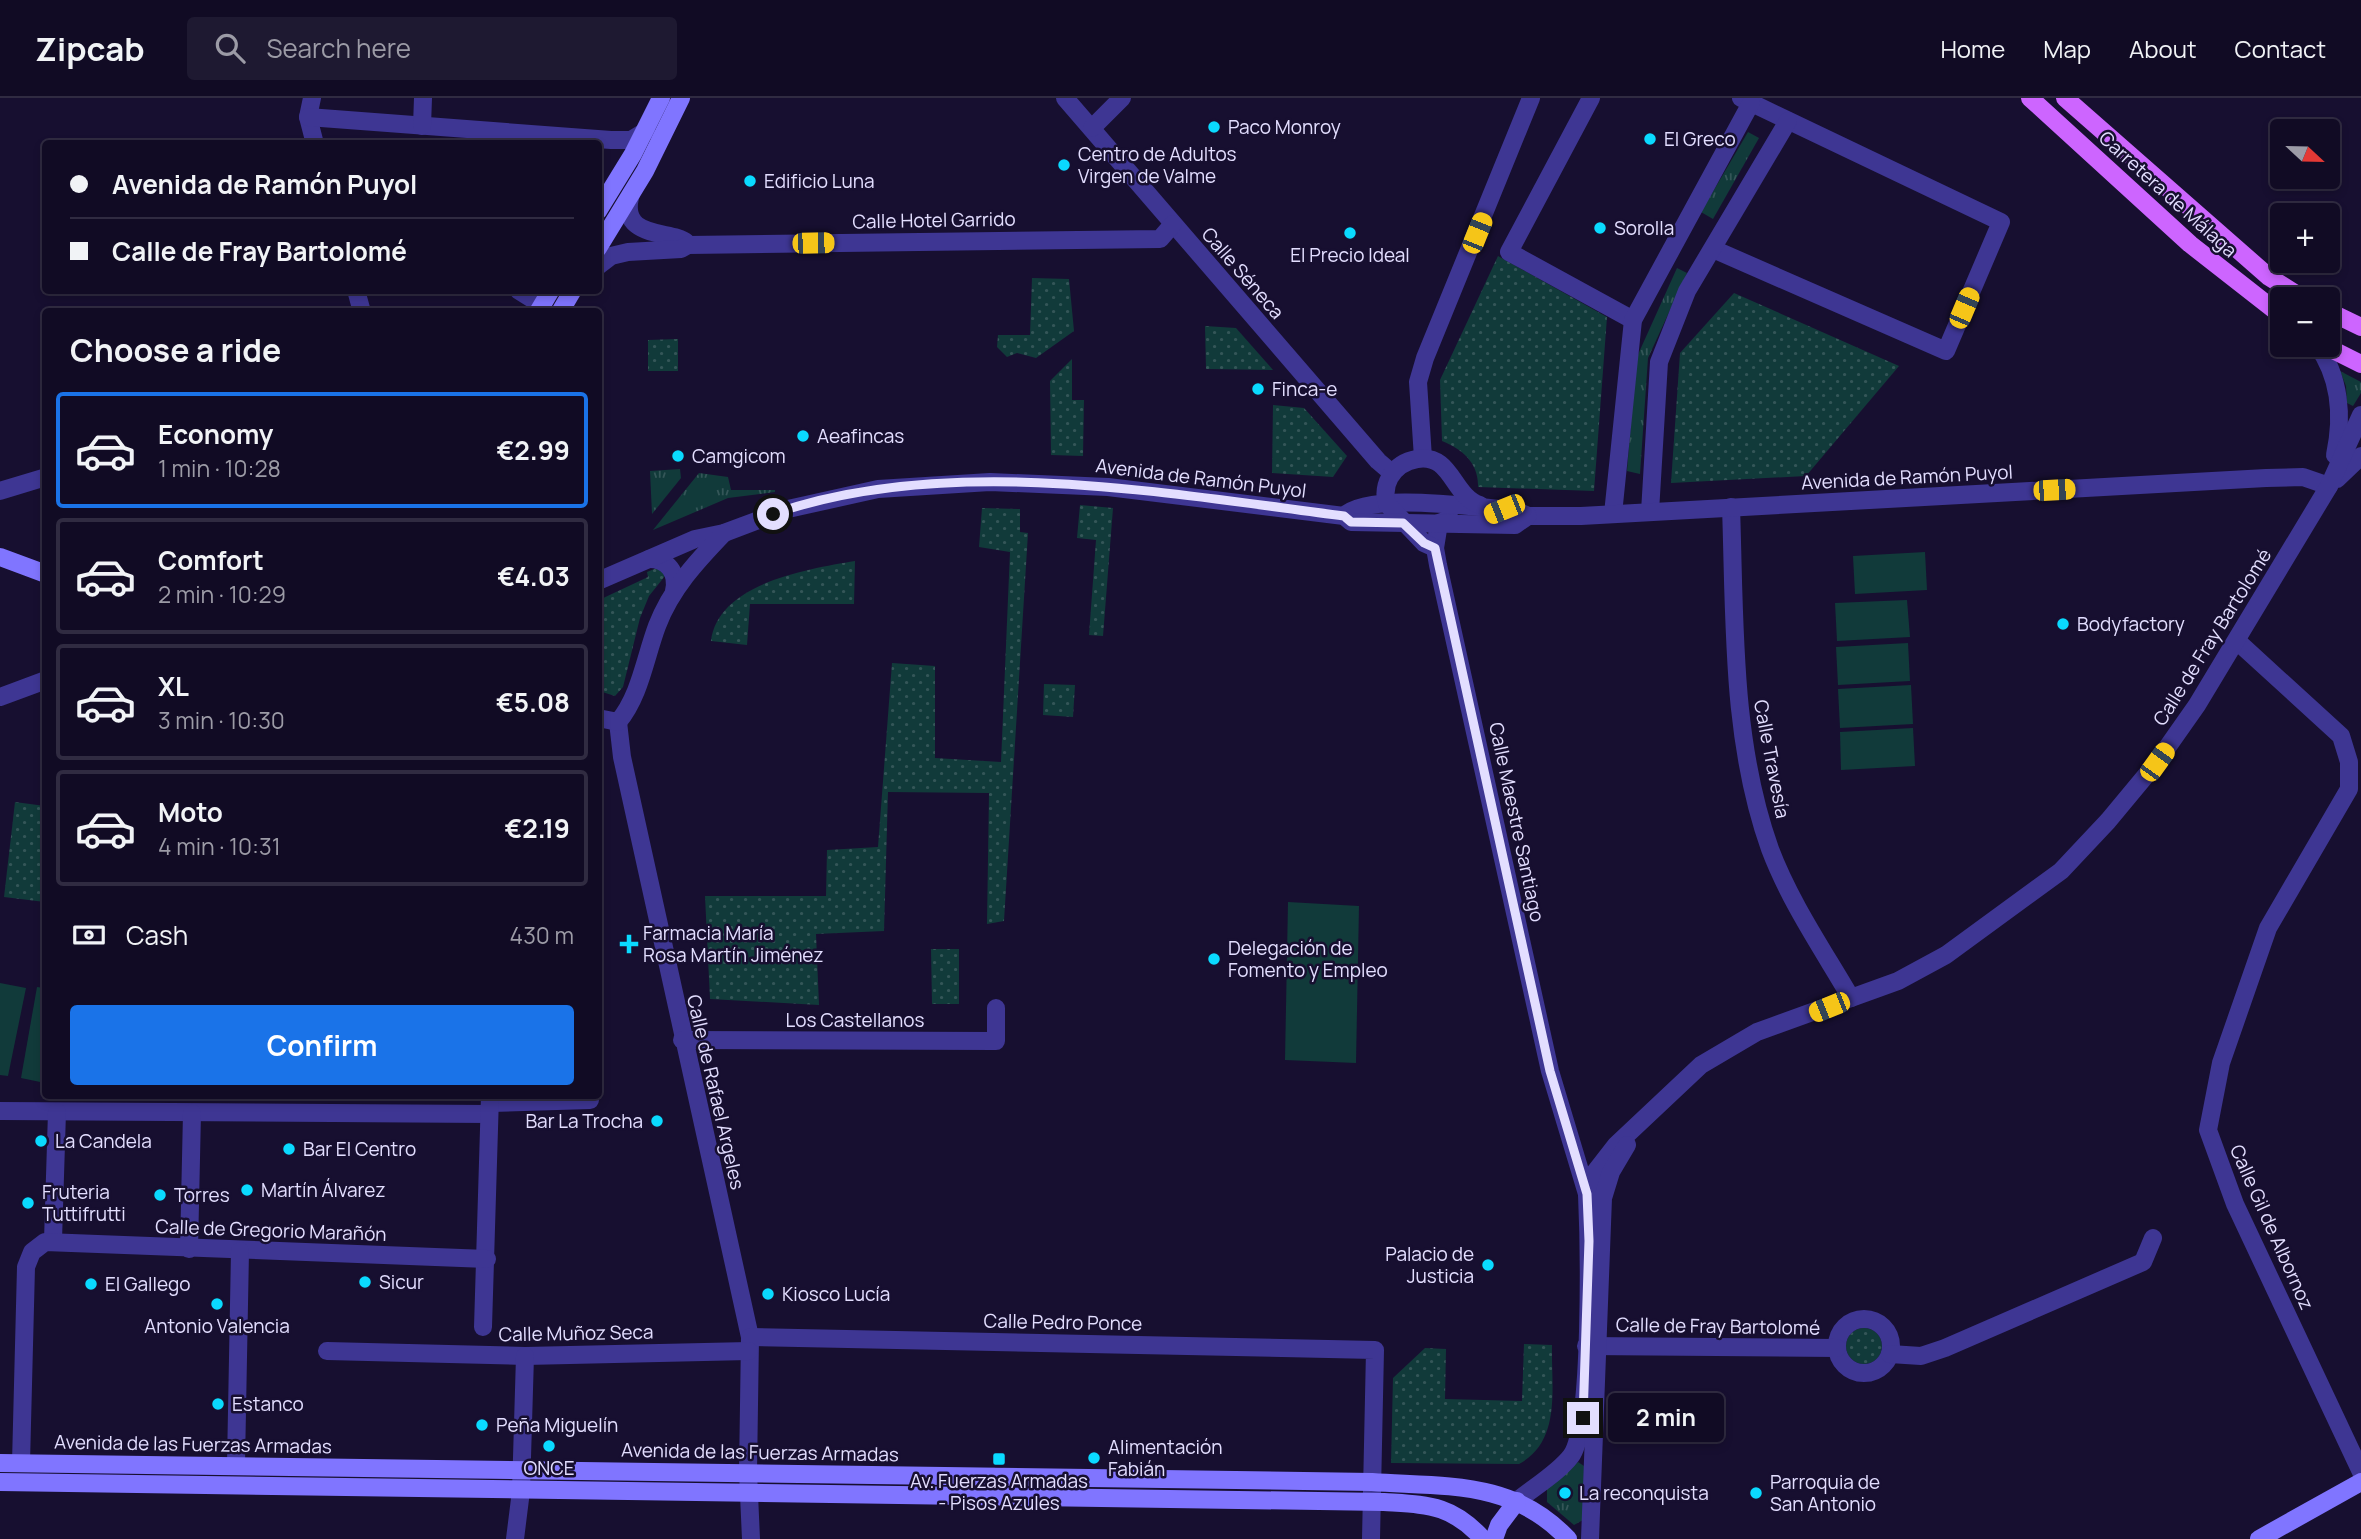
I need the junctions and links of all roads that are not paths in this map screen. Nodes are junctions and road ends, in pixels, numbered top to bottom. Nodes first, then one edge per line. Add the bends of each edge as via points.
1 (312, 98) edge
2 (424, 98) edge
3 (661, 98) edge
4 (681, 98) edge
5 (1065, 98) edge
6 (1122, 98) edge
7 (1531, 98) edge
8 (1591, 98) edge
9 (2030, 98) edge
10 (2065, 98) edge
11 (1746, 101) edge
12 (309, 117) junction
13 (1788, 121) junction
14 (422, 126) junction
15 (1092, 128) junction
16 (646, 131) junction
17 (314, 140) edge
18 (631, 194) junction
19 (602, 204) edge
20 (1173, 224) junction
21 (602, 241) edge
22 (688, 244) junction
23 (1713, 248) junction
24 (602, 263) edge
25 (2285, 287) edge
26 (526, 294) edge
27 (544, 303) edge
28 (2270, 307) edge
29 (2340, 317) edge
30 (1633, 320) junction
31 (2361, 327) edge
32 (2340, 354) edge
33 (2326, 357) edge
34 (2361, 364) edge
35 (2361, 415) edge
36 (2361, 456) edge
37 (1423, 458) junction
38 (1392, 472) junction
39 (42, 478) edge
40 (1457, 486) junction
41 (2329, 486) junction
42 (0, 491) edge
43 (1387, 504) junction
44 (1453, 506) junction
45 (1731, 507) junction
46 (1497, 508) junction
47 (1650, 512) junction
48 (1613, 514) junction
49 (1344, 516) junction
50 (1528, 516) junction
51 (1403, 523) junction
52 (1439, 523) junction
53 (724, 533) junction
54 (1435, 548) junction
55 (0, 557) edge
56 (649, 559) junction
57 (0, 569) edge
58 (42, 573) edge
59 (602, 579) edge
60 (42, 584) edge
61 (674, 591) junction
62 (2237, 642) junction
63 (42, 681) edge
64 (0, 697) edge
65 (602, 719) edge
66 (618, 722) junction
67 (1852, 998) junction
68 (996, 1008) dead end
69 (682, 1040) junction
70 (590, 1100) dead end
71 (490, 1104) edge
72 (0, 1111) edge
73 (57, 1112) junction
74 (192, 1113) junction
75 (1640, 1124) junction
76 (1587, 1194) junction
77 (2152, 1238) dead end
78 (53, 1240) junction
79 (189, 1249) junction
80 (240, 1251) junction
81 (487, 1259) junction
82 (483, 1328) dead end
83 (750, 1344) junction
84 (1592, 1346) junction
85 (1837, 1348) junction
86 (327, 1351) dead end
87 (1890, 1354) junction
88 (525, 1356) junction
89 (0, 1463) edge
90 (21, 1463) junction
91 (236, 1464) junction
92 (521, 1469) junction
93 (748, 1472) junction
94 (2361, 1472) edge
95 (0, 1482) edge
96 (1372, 1482) junction
97 (2361, 1482) edge
98 (1535, 1485) junction
99 (521, 1491) junction
100 (1495, 1492) junction
101 (748, 1493) junction
102 (1371, 1502) junction
103 (1517, 1502) junction
104 (515, 1539) edge
105 (751, 1539) edge
106 (1371, 1539) edge
107 (1483, 1539) edge
108 (1494, 1539) edge
109 (1568, 1539) edge
110 (1590, 1539) edge
111 (2259, 1539) edge

1 - 12 street
2 - 14 street
3 - 16 main road
4 - 18 main road
5 - 15 street, Calle Séneca
6 - 15 street
7 - 37 street via 1425,358 1418,382
8 - 30 street via 1509,252
9 - 28 main road, Carretera de Málaga via 2190,244
10 - 25 main road, Carretera de Málaga
11 - 13 street
11 - 30 street
12 - 14 street
12 - 17 street
13 - 23 street
13 - 23 street via 2001,222 1946,351
14 - 16 street via 611,140 631,140
15 - 20 street, Calle Séneca
16 - 19 main road
18 - 21 main road
18 - 22 street, Calle Hotel Garrido via 632,218 648,233 681,238
20 - 22 street, Calle Hotel Garrido via 1160,239
20 - 38 street, Calle Séneca
22 - 24 street, Calle Hotel Garrido via 681,249 611,256
23 - 47 street via 1687,291 1659,362
26 - 27 street
29 - 31 main road
30 - 48 street
32 - 34 main road
33 - 41 street via 2339,405 2339,438
35 - 41 street
36 - 41 street
37 - 38 street via 1401,464
37 - 40 street, Avenida de Ramón Puyol via 1445,466
38 - 43 street via 1385,489
39 - 42 street
40 - 44 street
40 - 46 street, Avenida de Ramón Puyol via 1463,496
41 - 45 street, Avenida de Ramón Puyol via 2302,477
41 - 62 street, Calle de Fray Bartolomé
43 - 44 street, Avenida de Ramón Puyol
43 - 49 street, Avenida de Ramón Puyol via 1354,506
43 - 51 street
44 - 46 street, Avenida de Ramón Puyol
44 - 52 street
45 - 47 street, Avenida de Ramón Puyol
45 - 67 street, Calle Travesía via 1738,703 1752,780 1771,849 1803,918
46 - 50 street, Avenida de Ramón Puyol
46 - 52 street via 1486,516 1458,516
47 - 48 street, Avenida de Ramón Puyol
48 - 50 street, Avenida de Ramón Puyol
49 - 51 street, Avenida de Ramón Puyol via 1351,522
49 - 53 street, Avenida de Ramón Puyol via 1108,487 990,482 878,489 788,509
50 - 52 street, Avenida de Ramón Puyol via 1515,525
51 - 52 street, Avenida de Ramón Puyol
51 - 54 street
52 - 54 street, Calle Maestre Santiago
53 - 56 street, Avenida de Ramón Puyol via 695,539
53 - 61 street, Avenida de Ramón Puyol
54 - 76 street, Calle Maestre Santiago via 1550,1071
55 - 58 main road
56 - 59 street, Avenida de Ramón Puyol
56 - 61 street via 671,568
57 - 60 main road
61 - 66 street, Avenida de Ramón Puyol via 657,624 629,710
62 - 67 street, Calle de Fray Bartolomé via 2157,762 2061,871 1946,954 1898,981
62 - 94 street, Calle Gil de Albornoz via 2341,736 2349,762 2349,789 2268,928 2221,1063 2208,1130 2235,1204
63 - 64 street
65 - 66 street
66 - 69 street, Calle de Rafael Argeles
67 - 75 street, Calle de Fray Bartolomé via 1757,1031 1726,1048 1701,1065
68 - 69 street, Los Castellanos via 996,1041
69 - 83 street, Calle de Rafael Argeles
70 - 71 street
71 - 74 street
71 - 81 street
72 - 73 street
73 - 74 street
73 - 78 street
74 - 79 street
75 - 76 street, Calle de Fray Bartolomé via 1602,1163
75 - 84 street, Calle de Fray Bartolomé via 1612,1172 1603,1198
76 - 84 street, Calle de Fray Bartolomé
77 - 87 street via 2143,1262 1945,1348 1921,1356
78 - 79 street, Calle de Gregorio Marañón
78 - 90 street via 37,1246 26,1267
79 - 80 street, Calle de Gregorio Marañón
80 - 81 street, Calle de Gregorio Marañón
80 - 91 street
81 - 82 street
83 - 88 street, Calle Muñoz Seca
83 - 93 street, Calle de Rafael Argeles
83 - 96 street, Calle Pedro Ponce via 1375,1350
84 - 85 street, Calle de Fray Bartolomé
84 - 98 street, Calle de Fray Bartolomé via 1579,1438 1571,1457
84 - 110 street, Calle de Fray Bartolomé
85 - 87 street via 1844,1365 1861,1373 1879,1369
85 - 87 street via 1842,1330 1867,1319 1884,1328
86 - 88 street, Calle Muñoz Seca
88 - 92 street
89 - 90 main road, Avenida de las Fuerzas Armadas
90 - 91 main road, Avenida de las Fuerzas Armadas
91 - 92 main road, Avenida de las Fuerzas Armadas
92 - 93 main road, Avenida de las Fuerzas Armadas
92 - 99 street
93 - 96 main road, Avenida de las Fuerzas Armadas
93 - 101 street, Calle de Rafael Argeles
95 - 99 main road
96 - 100 main road, Avenida de las Fuerzas Armadas
96 - 102 street
97 - 111 main road
98 - 100 street, Calle de Fray Bartolomé
98 - 103 street
99 - 101 main road
99 - 104 street
100 - 103 main road, Avenida de las Fuerzas Armadas
101 - 102 main road
101 - 105 street, Calle de Rafael Argeles
102 - 106 street
102 - 107 main road via 1435,1506 1455,1513
103 - 108 main road
103 - 109 main road, Avenida de las Fuerzas Armadas

